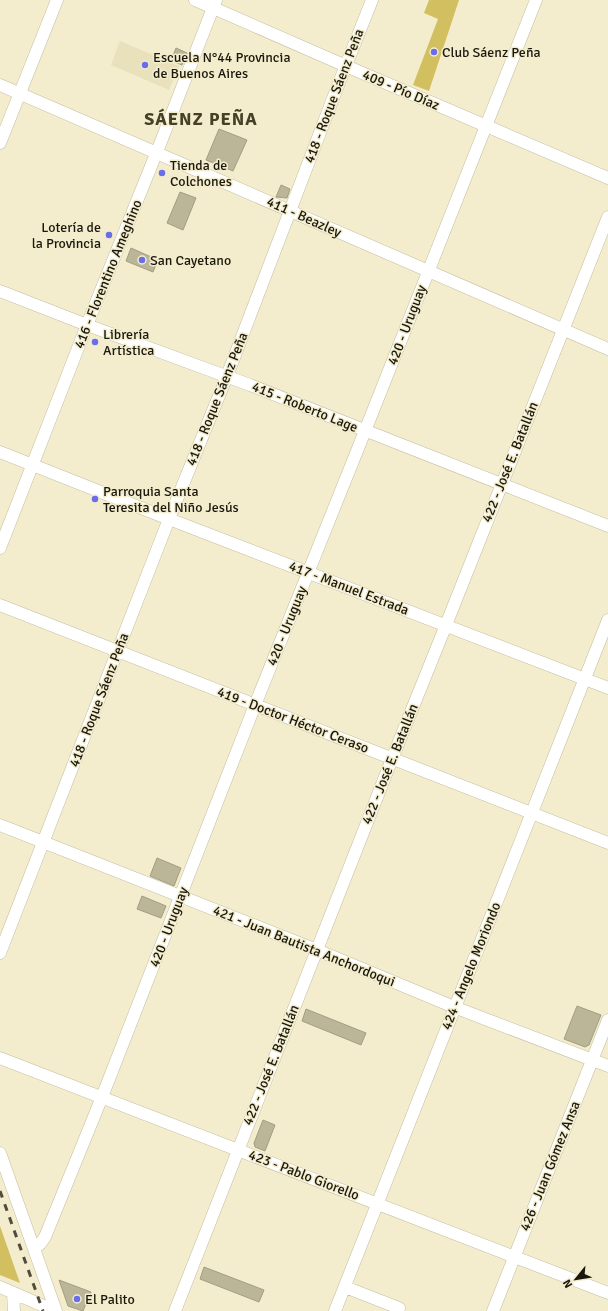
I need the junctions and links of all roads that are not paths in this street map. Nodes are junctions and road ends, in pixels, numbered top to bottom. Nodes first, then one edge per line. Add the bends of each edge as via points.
1 (57, 0) edge
2 (195, 0) edge
3 (372, 0) edge
4 (536, 0) edge
5 (214, 4) edge
6 (346, 66) junction
7 (0, 85) edge
8 (20, 94) junction
9 (486, 126) junction
10 (0, 143) edge
11 (157, 153) junction
12 (608, 178) edge
13 (290, 210) junction
14 (608, 217) edge
15 (428, 271) junction
16 (0, 291) edge
17 (87, 325) junction
18 (563, 329) junction
19 (608, 348) edge
20 (227, 376) junction
21 (365, 431) junction
22 (0, 452) edge
23 (32, 465) junction
24 (501, 484) junction
25 (169, 519) junction
26 (608, 526) edge
27 (0, 548) edge
28 (309, 572) junction
29 (0, 605) edge
30 (608, 620) edge
31 (446, 625) junction
32 (118, 652) junction
33 (584, 678) junction
34 (608, 688) edge
35 (255, 705) junction
36 (392, 759) junction
37 (533, 813) junction
38 (0, 824) edge
39 (44, 841) junction
40 (608, 843) edge
41 (181, 896) junction
42 (317, 950) junction
43 (0, 953) edge
44 (454, 1007) junction
45 (608, 1020) edge
46 (0, 1058) edge
47 (592, 1060) junction
48 (608, 1066) edge
49 (102, 1097) junction
50 (238, 1149) junction
51 (0, 1153) edge
52 (378, 1203) junction
53 (34, 1249) junction
54 (515, 1256) junction
55 (0, 1287) edge
56 (345, 1287) junction
57 (13, 1293) junction
58 (608, 1293) edge
59 (398, 1308) dead end
60 (14, 1311) edge
61 (56, 1311) edge
62 (175, 1311) edge
63 (335, 1311) edge
64 (493, 1311) edge

1 - 8 street
2 - 5 street, 409 - Pío Díaz
3 - 6 street, 418 - Roque Sáenz Peña
4 - 9 street, 420 - Uruguay
5 - 6 street, 409 - Pío Díaz
5 - 11 street, 416 - Florentino Ameghino
6 - 9 street, 409 - Pío Díaz
6 - 13 street, 418 - Roque Sáenz Peña
7 - 8 street, 411 - Beazley
8 - 10 street
8 - 11 street, 411 - Beazley
9 - 12 street, 409 - Pío Díaz
9 - 15 street, 420 - Uruguay
11 - 13 street, 411 - Beazley
11 - 17 street, 416 - Florentino Ameghino
13 - 15 street, 411 - Beazley
13 - 20 street, 418 - Roque Sáenz Peña
14 - 18 street, 422 - José E. Batallán
15 - 18 street, 411 - Beazley
15 - 21 street, 420 - Uruguay
16 - 17 street, 415 - Roberto Lage
17 - 20 street, 415 - Roberto Lage
17 - 23 street, 416 - Florentino Ameghino
18 - 19 street, 411 - Beazley
18 - 24 street, 422 - José E. Batallán
20 - 21 street, 415 - Roberto Lage
20 - 25 street, 418 - Roque Sáenz Peña
21 - 24 street, 415 - Roberto Lage
21 - 28 street, 420 - Uruguay
22 - 23 street, 417 - Manuel Estrada
23 - 25 street, 417 - Manuel Estrada
23 - 27 street, 416 - Florentino Ameghino
24 - 26 street, 415 - Roberto Lage
24 - 31 street, 422 - José E. Batallán
25 - 28 street, 417 - Manuel Estrada
25 - 32 street, 418 - Roque Sáenz Peña
28 - 31 street, 417 - Manuel Estrada
28 - 35 street, 420 - Uruguay
29 - 32 street, 419 - Doctor Héctor Ceraso
30 - 33 street, 424 - Angelo Moriondo
31 - 33 street, 417 - Manuel Estrada
31 - 36 street, 422 - José E. Batallán
32 - 35 street, 419 - Doctor Héctor Ceraso
32 - 39 street, 418 - Roque Sáenz Peña
33 - 34 street, 417 - Manuel Estrada
33 - 37 street, 424 - Angelo Moriondo
35 - 36 street, 419 - Doctor Héctor Ceraso
35 - 41 street, 420 - Uruguay
36 - 37 street, 419 - Doctor Héctor Ceraso
36 - 42 street, 422 - José E. Batallán
37 - 40 street, 419 - Doctor Héctor Ceraso
37 - 44 street, 424 - Angelo Moriondo
38 - 39 street, 421 - Juan Bautista Anchordoqui
39 - 41 street, 421 - Juan Bautista Anchordoqui
39 - 43 street, 418 - Roque Sáenz Peña
41 - 42 street, 421 - Juan Bautista Anchordoqui
41 - 49 street, 420 - Uruguay
42 - 44 street, 421 - Juan Bautista Anchordoqui
42 - 50 street, 422 - José E. Batallán
44 - 47 street, 421 - Juan Bautista Anchordoqui
44 - 52 street, 424 - Angelo Moriondo
45 - 47 street, 426 - Juan Gómez Ansa
46 - 49 street, 423 - Pablo Giorello
47 - 48 street, 421 - Juan Bautista Anchordoqui
47 - 54 street, 426 - Juan Gómez Ansa
49 - 50 street, 423 - Pablo Giorello
49 - 53 street, 420 - Uruguay via 45,1237
50 - 52 street, 423 - Pablo Giorello
50 - 62 street, 422 - José E. Batallán
51 - 53 street
52 - 54 street, 423 - Pablo Giorello
52 - 56 street, 424 - Angelo Moriondo
53 - 61 street
54 - 58 street, 423 - Pablo Giorello
54 - 64 street, 426 - Juan Gómez Ansa
55 - 57 street
56 - 59 street
56 - 63 street, 424 - Angelo Moriondo
57 - 60 street
57 - 61 street

